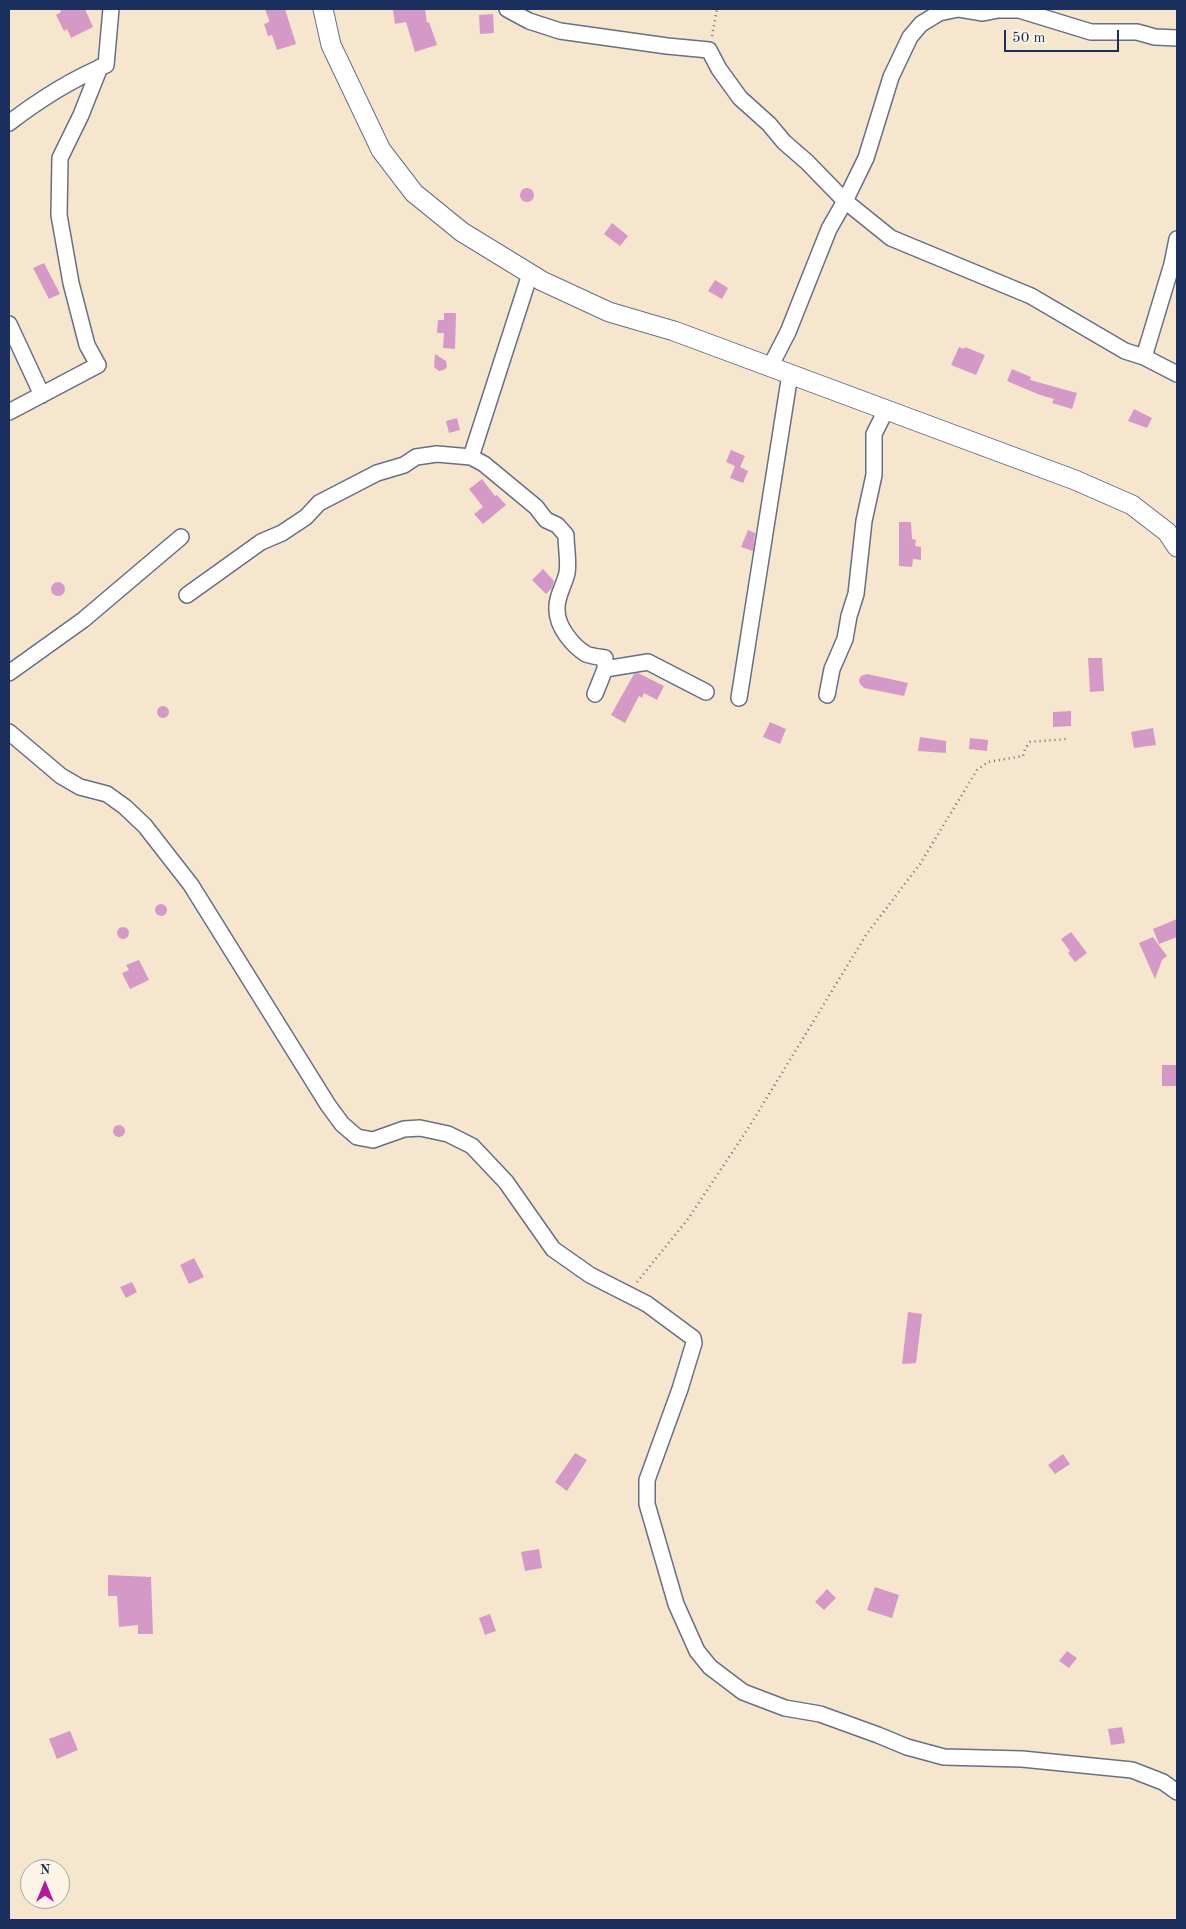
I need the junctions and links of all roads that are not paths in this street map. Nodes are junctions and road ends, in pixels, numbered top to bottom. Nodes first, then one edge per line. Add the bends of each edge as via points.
1 (111, 9) edge
2 (322, 9) edge
3 (507, 9) edge
4 (958, 9) edge
5 (1049, 13) edge
6 (1177, 38) edge
7 (100, 68) junction
8 (9, 123) edge
9 (845, 201) junction
10 (1177, 239) edge
11 (530, 274) junction
12 (9, 324) edge
13 (1144, 357) junction
14 (770, 367) junction
15 (790, 374) junction
16 (1177, 374) edge
17 (42, 395) junction
18 (886, 410) junction
19 (9, 412) edge
20 (471, 457) junction
21 (181, 537) dead end
22 (1177, 547) edge
23 (187, 595) dead end
24 (605, 669) junction
25 (9, 673) edge
26 (706, 692) dead end
27 (595, 694) dead end
28 (827, 696) dead end
29 (739, 698) dead end
30 (9, 732) edge
31 (1177, 1792) edge

1 - 7 street via 106,65
2 - 11 street via 331,45 381,150 414,193 462,232
3 - 9 street via 529,21 560,31 710,50 740,98
4 - 5 street via 983,13 998,10
4 - 9 street via 939,13 921,24 910,37 890,77 866,158
5 - 6 street via 1091,32 1138,32
7 - 8 street via 60,87
7 - 17 street via 60,158 59,215 87,346 98,365
9 - 13 street via 890,238 1031,296 1125,351
9 - 14 street via 828,229 788,332
10 - 13 street
11 - 14 street via 609,312 674,331
11 - 20 street
12 - 17 street
13 - 16 street
14 - 15 street
15 - 18 street
15 - 29 street
17 - 19 street
18 - 22 street via 1076,480 1132,505 1166,532
18 - 28 street via 874,434 874,475 864,522 856,594 832,669
20 - 23 street via 437,454 416,457 404,465 377,473 319,503 298,523 262,542
20 - 24 street via 484,464 566,535 568,564 557,610 561,627 587,654 605,658
21 - 25 street via 83,620
24 - 26 street via 648,662
24 - 27 street
30 - 31 street via 61,776 80,788 107,794 146,826 191,885 342,1124 357,1137 372,1140 404,1129 420,1128 448,1134 472,1146 506,1182 553,1249 590,1276 648,1304 693,1338 680,1389 647,1480 647,1504 676,1604 697,1650 710,1667 743,1692 785,1708 820,1714 907,1747 944,1756 1022,1759 1132,1770 1163,1782

